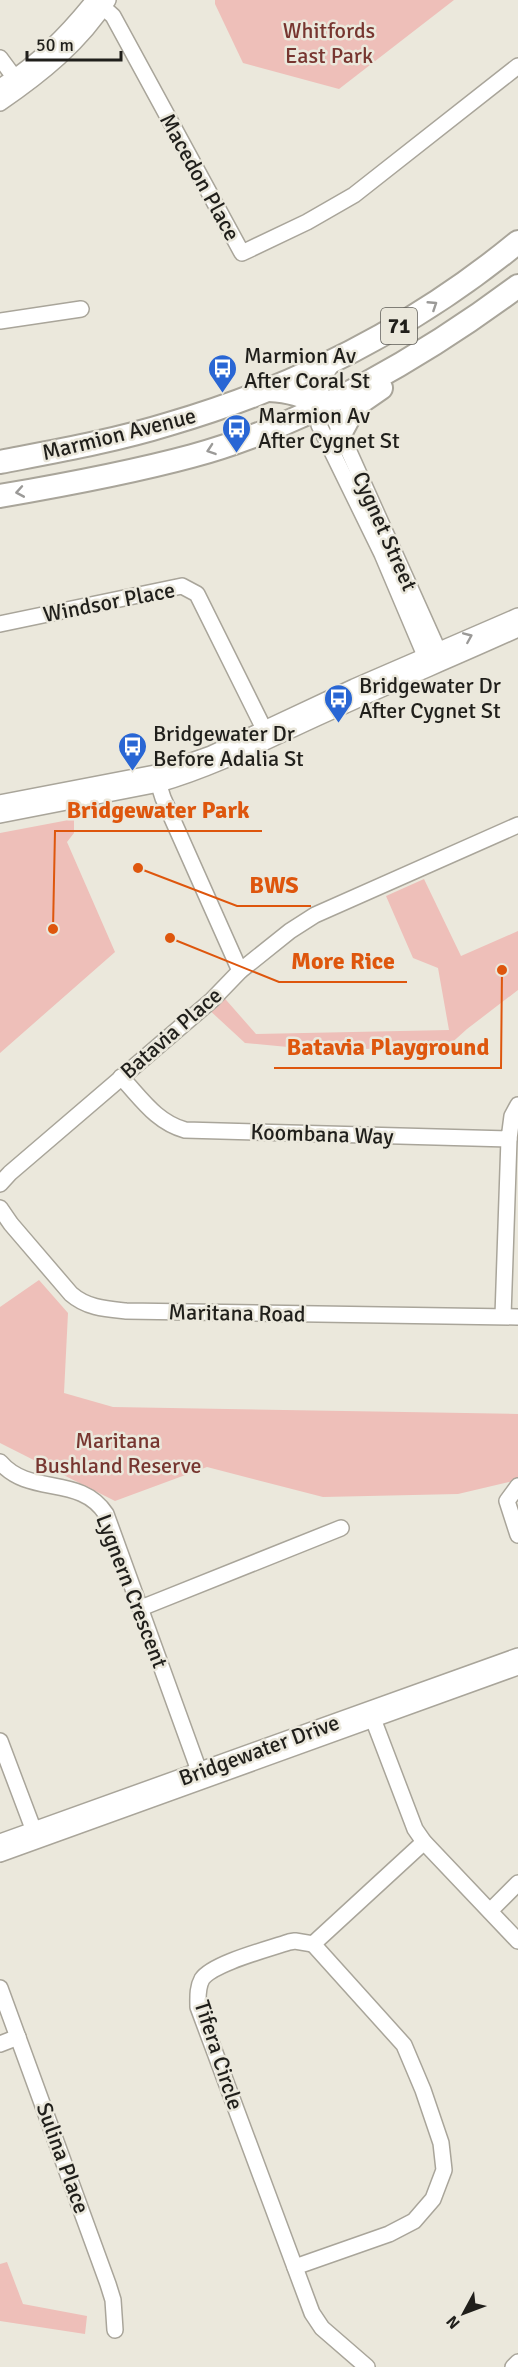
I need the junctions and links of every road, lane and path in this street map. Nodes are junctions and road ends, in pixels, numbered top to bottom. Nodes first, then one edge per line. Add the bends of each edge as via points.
1 (100, 2) edge
2 (0, 58) edge
3 (518, 66) edge
4 (18, 83) junction
5 (0, 87) edge
6 (0, 103) edge
7 (518, 243) edge
8 (518, 286) edge
9 (81, 309) dead end
10 (0, 321) edge
11 (462, 327) junction
12 (335, 360) junction
13 (269, 390) junction
14 (320, 406) junction
15 (341, 432) junction
16 (0, 462) edge
17 (0, 496) edge
18 (518, 616) edge
19 (0, 624) edge
20 (518, 628) edge
21 (434, 659) junction
22 (267, 735) junction
23 (157, 778) junction
24 (0, 803) edge
25 (0, 815) edge
26 (518, 825) edge
27 (240, 971) junction
28 (122, 1077) junction
29 (518, 1105) edge
30 (509, 1139) junction
31 (0, 1184) edge
32 (0, 1208) edge
33 (511, 1316) edge
34 (0, 1462) edge
35 (518, 1486) edge
36 (341, 1528) dead end
37 (518, 1535) edge
38 (141, 1608) junction
39 (518, 1656) edge
40 (518, 1667) edge
41 (371, 1714) junction
42 (0, 1741) edge
43 (201, 1777) junction
44 (36, 1835) junction
45 (0, 1842) edge
46 (424, 1842) junction
47 (0, 1854) edge
48 (518, 1883) edge
49 (490, 1911) junction
50 (518, 1941) edge
51 (313, 1944) junction
52 (0, 1988) edge
53 (18, 2037) junction
54 (0, 2044) edge
55 (295, 2267) junction
56 (115, 2330) dead end
57 (518, 2362) edge
58 (367, 2367) edge
59 (513, 2367) edge

1 - 3 street, Macedon Place via 113,16 242,254 354,195
1 - 4 street via 59,57
2 - 4 street
4 - 5 street
4 - 6 street
12 -> 7 highway, Marmion Avenue / 71 via 435,304
8 - 11 highway, Marmion Avenue / 71
9 - 10 street
11 - 14 highway, Marmion Avenue / 71
11 - 15 highway via 454,343 362,399
12 - 13 highway, Marmion Avenue / 71
12 - 14 street, Cygnet Street via 324,376
13 - 14 highway via 297,394
13 - 16 highway, Marmion Avenue / 71 via 168,425
14 - 15 street, Cygnet Street via 334,417
14 -> 17 highway, Marmion Avenue / 71 via 193,456
14 - 21 street, Cygnet Street via 319,425
15 - 21 street, Cygnet Street
21 -> 18 street
19 - 22 street, Windsor Place via 182,586 197,594
20 - 21 street
21 - 22 street
22 - 23 street
23 - 24 street
23 - 25 street
23 - 27 street
26 - 27 street, Batavia Place via 315,915
27 - 28 street, Batavia Place
28 - 30 street, Koombana Way via 158,1117 185,1130
28 - 31 street, Batavia Place
29 - 30 street
30 - 33 street
32 - 33 street, Maritana Road via 71,1294 98,1308
34 - 38 street, Lygnern Crescent via 19,1478 80,1492 100,1505
35 - 37 street via 507,1501
36 - 38 street
38 - 43 street, Lygnern Crescent
39 - 41 street, Bridgewater Drive
40 - 41 street, Bridgewater Drive
41 - 43 street, Bridgewater Drive
41 - 46 street via 408,1812
42 - 44 street
43 - 44 street, Bridgewater Drive
44 - 45 street, Bridgewater Drive
44 - 47 street, Bridgewater Drive
46 - 49 street
46 - 51 street
48 - 49 street
49 - 50 street
51 - 55 street, Tifera Circle via 289,1942 214,1968 203,1977 198,1990 198,2007
51 - 55 street via 404,2046 441,2143 444,2170 433,2199 405,2227
52 - 53 street, Sulina Place
53 - 54 street
53 - 56 street, Sulina Place via 108,2283
55 - 58 street, Tifera Circle via 316,2321
57 - 59 street

